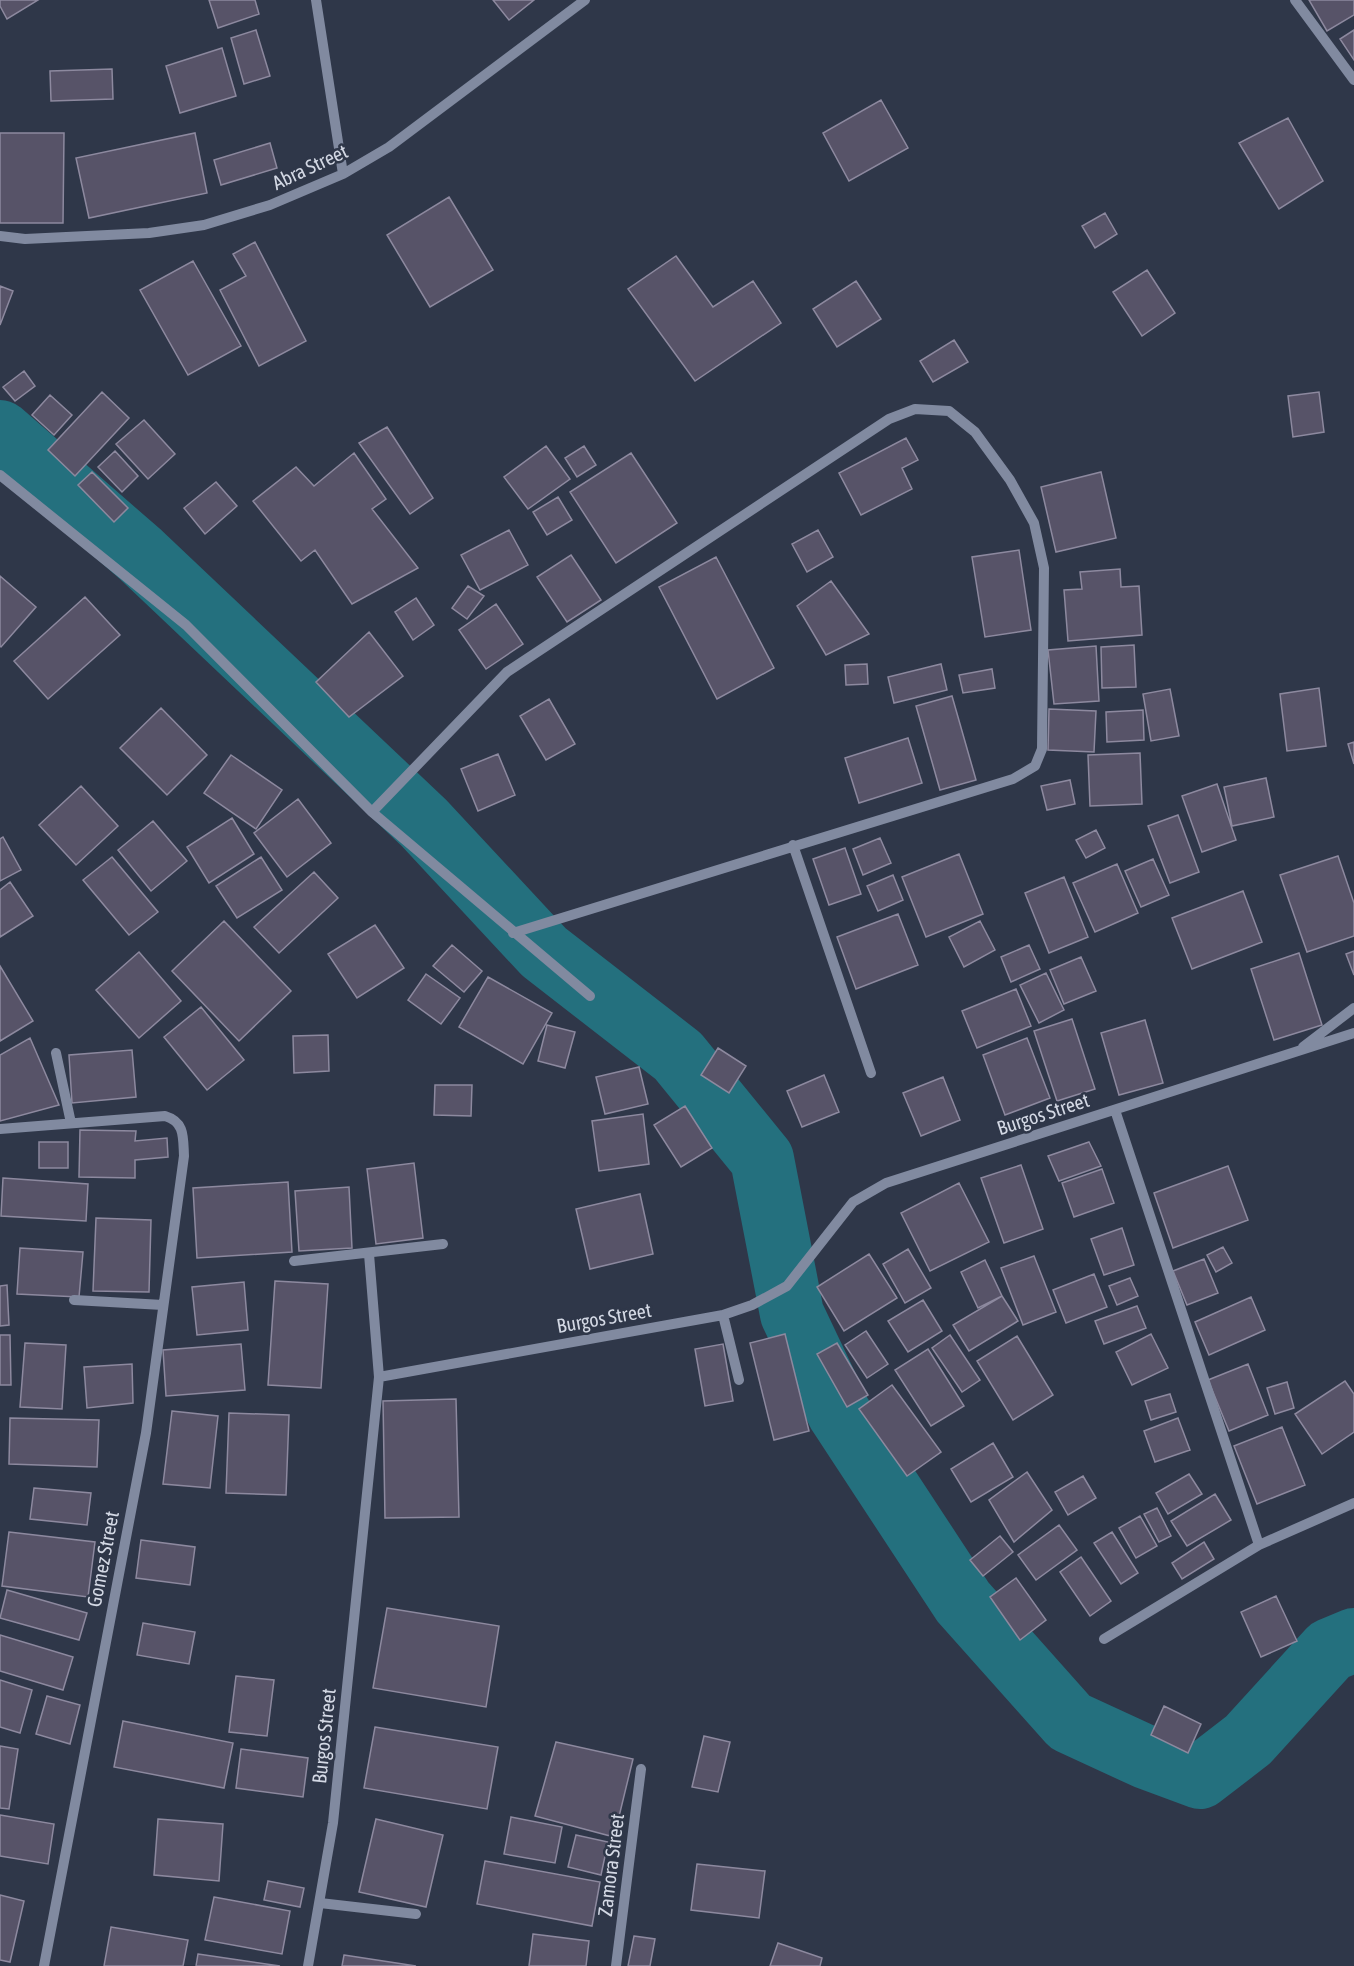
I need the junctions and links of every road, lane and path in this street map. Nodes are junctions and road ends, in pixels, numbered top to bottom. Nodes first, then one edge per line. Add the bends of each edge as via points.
1 (316, 0) edge
2 (585, 0) edge
3 (1294, 0) edge
4 (1354, 80) edge
5 (342, 174) junction
6 (0, 236) edge
7 (0, 475) edge
8 (372, 812) junction
9 (793, 845) junction
10 (513, 933) junction
11 (590, 996) dead end
12 (1354, 1008) edge
13 (1354, 1033) edge
14 (1296, 1052) junction
15 (56, 1053) dead end
16 (871, 1073) dead end
17 (1115, 1110) junction
18 (71, 1123) junction
19 (0, 1129) edge
20 (443, 1244) dead end
21 (369, 1254) junction
22 (294, 1261) dead end
23 (74, 1300) dead end
24 (163, 1305) junction
25 (723, 1314) junction
26 (379, 1377) junction
27 (739, 1380) dead end
28 (1354, 1503) edge
29 (1259, 1545) junction
30 (1104, 1639) dead end
31 (641, 1769) dead end
32 (320, 1904) junction
33 (416, 1914) dead end
34 (44, 1966) edge
35 (308, 1966) edge
36 (616, 1966) edge

1 - 5 street
2 - 5 street, Abra Street via 389,147
3 - 4 street
5 - 6 street, Abra Street via 270,205 204,225 149,233 25,239
7 - 8 street via 186,625
8 - 9 street via 507,672 534,652 889,419 915,409 949,411 975,432 1010,480 1034,523 1044,568 1042,749 1035,766 1013,779
8 - 10 street
9 - 10 street
9 - 16 street
10 - 11 street
12 - 14 street
13 - 14 street, Burgos Street
14 - 17 street, Burgos Street
15 - 18 street
17 - 25 street, Burgos Street via 886,1183 853,1202 787,1286 752,1305
17 - 29 street
18 - 19 street, Gomez Street
18 - 24 street, Gomez Street via 165,1116 175,1119 183,1130 184,1156
20 - 21 street
21 - 22 street
21 - 26 street
23 - 24 street
24 - 34 street, Gomez Street via 146,1433
25 - 26 street, Burgos Street
25 - 27 street
26 - 32 street, Burgos Street via 333,1823
28 - 29 street
29 - 30 street
31 - 36 street, Zamora Street
32 - 33 street
32 - 35 street, Burgos Street

